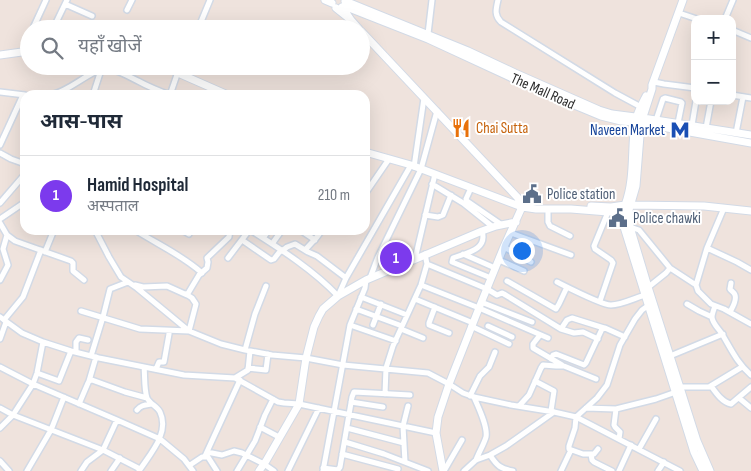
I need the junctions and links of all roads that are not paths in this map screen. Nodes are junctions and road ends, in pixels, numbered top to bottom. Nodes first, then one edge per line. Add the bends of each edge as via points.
1 (46, 0) edge
2 (132, 0) edge
3 (210, 0) edge
4 (432, 0) edge
5 (498, 0) edge
6 (683, 0) edge
7 (733, 0) edge
8 (66, 2) edge
9 (338, 3) edge
10 (127, 10) dead end
11 (679, 13) junction
12 (727, 15) edge
13 (92, 16) dead end
14 (691, 17) edge
15 (37, 20) edge
16 (57, 20) edge
17 (202, 20) edge
18 (351, 20) edge
19 (736, 32) edge
20 (425, 34) junction
21 (751, 38) edge
22 (370, 40) edge
23 (20, 52) edge
24 (0, 55) edge
25 (91, 75) edge
26 (99, 75) edge
27 (126, 75) edge
28 (176, 75) edge
29 (188, 75) edge
30 (653, 83) junction
31 (691, 87) edge
32 (65, 90) edge
33 (95, 90) edge
34 (159, 90) edge
35 (172, 90) edge
36 (218, 90) edge
37 (0, 92) edge
38 (20, 94) edge
39 (736, 96) edge
40 (424, 97) junction
41 (743, 97) junction
42 (751, 98) edge
43 (20, 103) edge
44 (695, 105) edge
45 (710, 105) edge
46 (641, 107) junction
47 (436, 111) junction
48 (639, 120) junction
49 (656, 120) junction
50 (678, 123) junction
51 (692, 125) junction
52 (706, 128) junction
53 (736, 133) junction
54 (751, 135) edge
55 (751, 143) edge
56 (0, 145) edge
57 (0, 153) edge
58 (370, 155) edge
59 (389, 159) junction
60 (20, 162) edge
61 (416, 167) junction
62 (435, 174) junction
63 (20, 180) edge
64 (432, 184) junction
65 (370, 187) edge
66 (471, 188) junction
67 (451, 195) junction
68 (0, 203) edge
69 (20, 206) edge
70 (522, 207) junction
71 (532, 208) junction
72 (627, 208) junction
73 (724, 208) junction
74 (548, 209) junction
75 (751, 211) edge
76 (608, 212) junction
77 (426, 215) junction
78 (0, 221) edge
79 (516, 222) junction
80 (502, 225) junction
81 (493, 227) junction
82 (630, 227) junction
83 (482, 231) junction
84 (510, 233) junction
85 (7, 235) junction
86 (51, 235) edge
87 (97, 235) edge
88 (143, 235) edge
89 (229, 235) edge
90 (246, 235) edge
91 (259, 235) edge
92 (265, 235) edge
93 (278, 235) edge
94 (308, 235) edge
95 (318, 235) edge
96 (570, 236) dead end
97 (263, 238) junction
98 (242, 240) junction
99 (315, 240) junction
100 (272, 244) junction
101 (504, 247) junction
102 (706, 248) junction
103 (281, 250) junction
104 (305, 250) junction
105 (43, 251) junction
106 (425, 254) junction
107 (463, 254) junction
108 (571, 256) dead end
109 (228, 258) dead end
110 (415, 259) junction
111 (499, 260) junction
112 (531, 262) dead end
113 (427, 264) junction
114 (495, 268) junction
115 (670, 268) junction
116 (750, 268) edge
117 (524, 271) dead end
118 (202, 273) junction
119 (346, 278) junction
120 (491, 278) junction
121 (0, 280) edge
122 (84, 280) dead end
123 (368, 280) junction
124 (507, 281) dead end
125 (557, 282) dead end
126 (130, 283) junction
127 (731, 283) dead end
128 (421, 285) junction
129 (696, 285) junction
130 (266, 286) dead end
131 (567, 287) junction
132 (486, 289) junction
133 (646, 291) junction
134 (186, 294) junction
135 (338, 296) junction
136 (361, 296) junction
137 (415, 298) junction
138 (600, 302) junction
139 (381, 304) junction
140 (687, 304) dead end
141 (480, 305) junction
142 (648, 305) junction
143 (715, 306) junction
144 (435, 307) junction
145 (356, 309) junction
146 (81, 311) dead end
147 (730, 312) junction
148 (408, 315) junction
149 (494, 315) junction
150 (377, 316) junction
151 (103, 317) junction
152 (712, 317) junction
153 (3, 320) edge
154 (532, 322) dead end
155 (751, 324) edge
156 (350, 325) junction
157 (373, 325) dead end
158 (472, 325) junction
159 (488, 326) junction
160 (402, 328) junction
161 (604, 328) junction
162 (561, 329) junction
163 (169, 331) junction
164 (189, 331) junction
165 (485, 332) junction
166 (449, 333) dead end
167 (723, 334) junction
168 (540, 335) junction
169 (512, 337) dead end
170 (625, 337) junction
171 (423, 338) dead end
172 (548, 338) dead end
173 (0, 339) edge
174 (598, 339) junction
175 (88, 340) dead end
176 (396, 341) junction
177 (43, 342) junction
178 (509, 344) dead end
179 (248, 351) junction
180 (73, 352) junction
181 (495, 352) dead end
182 (268, 354) junction
183 (670, 356) junction
184 (93, 357) junction
185 (306, 358) junction
186 (551, 359) junction
187 (343, 364) junction
188 (562, 366) junction
189 (0, 367) edge
190 (144, 367) junction
191 (742, 367) junction
192 (248, 368) junction
193 (386, 368) junction
194 (156, 369) junction
195 (37, 373) junction
196 (751, 375) edge
197 (238, 379) junction
198 (596, 379) dead end
199 (90, 381) junction
200 (535, 381) junction
201 (33, 384) junction
202 (450, 384) junction
203 (711, 386) junction
204 (751, 387) edge
205 (678, 390) junction
206 (385, 394) junction
207 (410, 394) dead end
208 (472, 396) junction
209 (64, 397) junction
210 (147, 398) junction
211 (739, 398) junction
212 (273, 399) junction
213 (351, 402) junction
214 (80, 404) junction
215 (152, 404) junction
216 (299, 404) junction
217 (408, 406) dead end
218 (519, 406) junction
219 (383, 407) dead end
220 (0, 408) edge
221 (319, 408) junction
222 (586, 408) junction
223 (751, 408) edge
224 (616, 409) junction
225 (137, 410) dead end
226 (553, 411) junction
227 (334, 412) junction
228 (13, 415) junction
229 (349, 415) junction
230 (576, 417) junction
231 (656, 419) dead end
232 (117, 420) junction
233 (403, 426) junction
234 (260, 427) junction
235 (0, 428) edge
236 (347, 428) junction
237 (51, 430) junction
238 (436, 434) junction
239 (280, 437) junction
240 (160, 439) junction
241 (619, 439) junction
242 (462, 440) dead end
243 (344, 442) junction
244 (404, 443) junction
245 (631, 445) junction
246 (598, 449) dead end
247 (103, 450) junction
248 (571, 450) junction
249 (639, 450) junction
250 (206, 454) junction
251 (342, 454) junction
252 (591, 454) junction
253 (490, 455) junction
254 (247, 456) junction
255 (120, 458) junction
256 (476, 460) junction
257 (0, 461) edge
258 (404, 462) junction
259 (664, 462) junction
260 (264, 464) junction
261 (190, 465) junction
262 (139, 470) edge
263 (323, 470) edge
264 (339, 470) edge
265 (397, 470) edge
266 (9, 471) edge
267 (27, 471) edge
268 (81, 471) edge
269 (111, 471) edge
270 (193, 471) edge
271 (217, 471) edge
272 (237, 471) edge
273 (259, 471) edge
274 (274, 471) edge
275 (288, 471) edge
276 (428, 471) edge
277 (444, 471) edge
278 (464, 471) edge
279 (513, 471) edge
280 (561, 471) edge
281 (612, 471) edge
282 (619, 471) edge
283 (658, 471) edge
284 (680, 471) edge
285 (703, 471) edge
286 (710, 471) edge

1 - 15 street
2 - 10 street
3 - 17 street
4 - 20 street
5 - 46 street via 496,12 501,22
6 - 11 street
7 - 12 street
8 - 13 street
8 - 16 street
9 - 18 street
9 - 20 street, The Mall Road
11 - 14 street
11 - 30 street
19 - 21 street
20 - 48 street, The Mall Road via 570,100
22 - 40 street
23 - 24 street
25 - 32 street
26 - 33 street
27 - 34 street
28 - 35 street
29 - 36 street
30 - 31 street
30 - 46 street
30 - 48 street
37 - 38 street
39 - 41 street
40 - 47 street
40 - 61 street
41 - 42 street
41 - 53 street
43 - 56 street
44 - 51 street
45 - 52 street
46 - 48 street
47 - 61 street
47 - 70 street via 518,198
48 - 49 street, The Mall Road
48 - 55 street, The Mall Road
48 - 72 street via 636,186
49 - 50 street, The Mall Road
49 - 50 street via 665,98 681,102
50 - 51 street, The Mall Road
51 - 52 street, The Mall Road
52 - 53 street, The Mall Road
53 - 54 street, The Mall Road
57 - 60 street
58 - 59 street
59 - 61 street
59 - 65 street
61 - 62 street
61 - 119 street
61 - 123 street
62 - 64 street
62 - 66 street
63 - 68 street
64 - 67 street
64 - 77 street
66 - 70 street
66 - 80 street via 466,199
67 - 77 street via 443,215
67 - 81 street
69 - 78 street
70 - 71 street
70 - 79 street
71 - 72 street via 536,205
71 - 74 street
72 - 73 street
72 - 76 street
72 - 82 street
72 - 133 street via 624,227
73 - 75 street
73 - 102 street
74 - 76 street
74 - 96 street via 550,226
76 - 138 street via 594,246 612,263
77 - 110 street
78 - 85 street
79 - 80 street
79 - 84 street
80 - 81 street
81 - 83 street
82 - 115 street via 640,230
82 - 133 street
83 - 106 street
83 - 107 street via 482,243
84 - 101 street
84 - 108 street
85 - 105 street
85 - 121 street via 2,249 8,265
86 - 105 street
87 - 126 street via 121,277
88 - 118 street
89 - 118 street via 207,258 207,268
90 - 98 street
91 - 97 street
92 - 97 street
93 - 100 street
94 - 99 street
95 - 99 street
97 - 100 street
98 - 103 street via 271,260
98 - 109 street
99 - 104 street
100 - 103 street
101 - 111 street
101 - 112 street
102 - 116 street
102 - 129 street
103 - 104 street via 294,244
103 - 135 street
104 - 119 street
105 - 122 street via 72,262 73,271
105 - 153 street via 24,296
106 - 110 street
106 - 113 street
107 - 114 street
107 - 120 street via 453,258 452,262
110 - 123 street
111 - 114 street
111 - 117 street
113 - 128 street
113 - 132 street
114 - 120 street
115 - 129 street
115 - 133 street
118 - 134 street
119 - 135 street
120 - 132 street
123 - 135 street
123 - 136 street
124 - 131 street via 556,309
125 - 131 street
126 - 134 street via 143,287 167,286
126 - 151 street via 110,288
126 - 164 street
127 - 147 street via 735,298
128 - 137 street
128 - 141 street
129 - 143 street via 705,299
130 - 179 street via 255,314
131 - 138 street
132 - 141 street
132 - 162 street via 497,295 504,294
133 - 138 street via 611,305
133 - 142 street
133 - 183 street
134 - 164 street via 196,304
135 - 185 street via 319,316
136 - 139 street
136 - 145 street
137 - 144 street
137 - 148 street
139 - 148 street
139 - 150 street
140 - 152 street
141 - 149 street
141 - 154 street
141 - 158 street
142 - 170 street
142 - 205 street
143 - 147 street
143 - 152 street
144 - 158 street
144 - 166 street via 429,325
145 - 150 street
145 - 156 street
146 - 151 street
147 - 155 street
148 - 160 street
149 - 159 street
149 - 168 street
150 - 157 street
150 - 160 street
151 - 163 street via 140,329
151 - 184 street
152 - 167 street
153 - 173 street
153 - 177 street
156 - 176 street
156 - 187 street
158 - 165 street
158 - 202 street
159 - 165 street
159 - 169 street
160 - 171 street
160 - 176 street
161 - 162 street via 572,318
161 - 170 street
161 - 174 street
162 - 174 street via 583,332
163 - 164 street
163 - 194 street via 164,362 159,362
164 - 179 street
165 - 178 street
167 - 183 street
167 - 191 street
168 - 172 street
168 - 186 street via 533,348
170 - 222 street via 607,384
174 - 186 street via 584,365 556,354
175 - 180 street via 78,338
176 - 193 street
177 - 180 street
177 - 195 street
179 - 182 street
179 - 192 street
180 - 184 street
180 - 195 street via 59,382
181 - 208 street
182 - 185 street
182 - 192 street via 266,370
183 - 205 street
184 - 190 street
184 - 199 street
185 - 187 street
185 - 216 street
186 - 188 street
187 - 193 street
187 - 227 street
188 - 198 street
188 - 200 street via 543,365
189 - 201 street
190 - 194 street
190 - 210 street
191 - 196 street
191 - 203 street
192 - 197 street
193 - 202 street via 428,373
193 - 206 street
194 - 197 street via 184,375
195 - 201 street
197 - 212 street
197 - 250 street
199 - 210 street
199 - 214 street
200 - 218 street via 530,395
200 - 226 street via 554,391
201 - 209 street
201 - 228 street
202 - 208 street
202 - 238 street
203 - 205 street
203 - 211 street via 729,404
204 - 211 street
205 - 224 street
205 - 285 street via 694,452
205 - 286 street
206 - 207 street
206 - 213 street via 354,392
208 - 218 street
208 - 256 street via 486,428
209 - 214 street
209 - 237 street
210 - 215 street
211 - 223 street
212 - 216 street
212 - 234 street
213 - 219 street
213 - 229 street
214 - 232 street
215 - 225 street via 140,406
215 - 240 street via 159,410 163,422
216 - 221 street
216 - 239 street
217 - 233 street
218 - 226 street
220 - 228 street
221 - 227 street
221 - 275 street
222 - 224 street
222 - 230 street
224 - 241 street via 614,426 620,432
226 - 230 street
226 - 253 street
227 - 229 street
227 - 263 street
228 - 235 street
228 - 237 street
229 - 233 street
229 - 236 street
230 - 241 street
230 - 248 street via 569,446
231 - 249 street
232 - 240 street
232 - 247 street
233 - 238 street
233 - 244 street
234 - 239 street
234 - 254 street
236 - 243 street
236 - 244 street
237 - 247 street
237 - 267 street
238 - 277 street
239 - 260 street
240 - 261 street
240 - 262 street
241 - 245 street
242 - 277 street
243 - 251 street
243 - 258 street
244 - 258 street
245 - 249 street
245 - 282 street
246 - 252 street
247 - 255 street
247 - 268 street
248 - 252 street
248 - 280 street
249 - 259 street
250 - 254 street via 236,451
250 - 261 street
250 - 271 street
251 - 264 street
251 - 265 street
252 - 281 street via 594,462
253 - 256 street
253 - 279 street via 502,468
254 - 260 street
254 - 272 street
255 - 262 street
255 - 269 street
256 - 278 street
257 - 266 street
258 - 265 street
258 - 276 street
259 - 283 street
259 - 284 street
260 - 273 street
260 - 274 street
261 - 270 street
263 - 264 street

